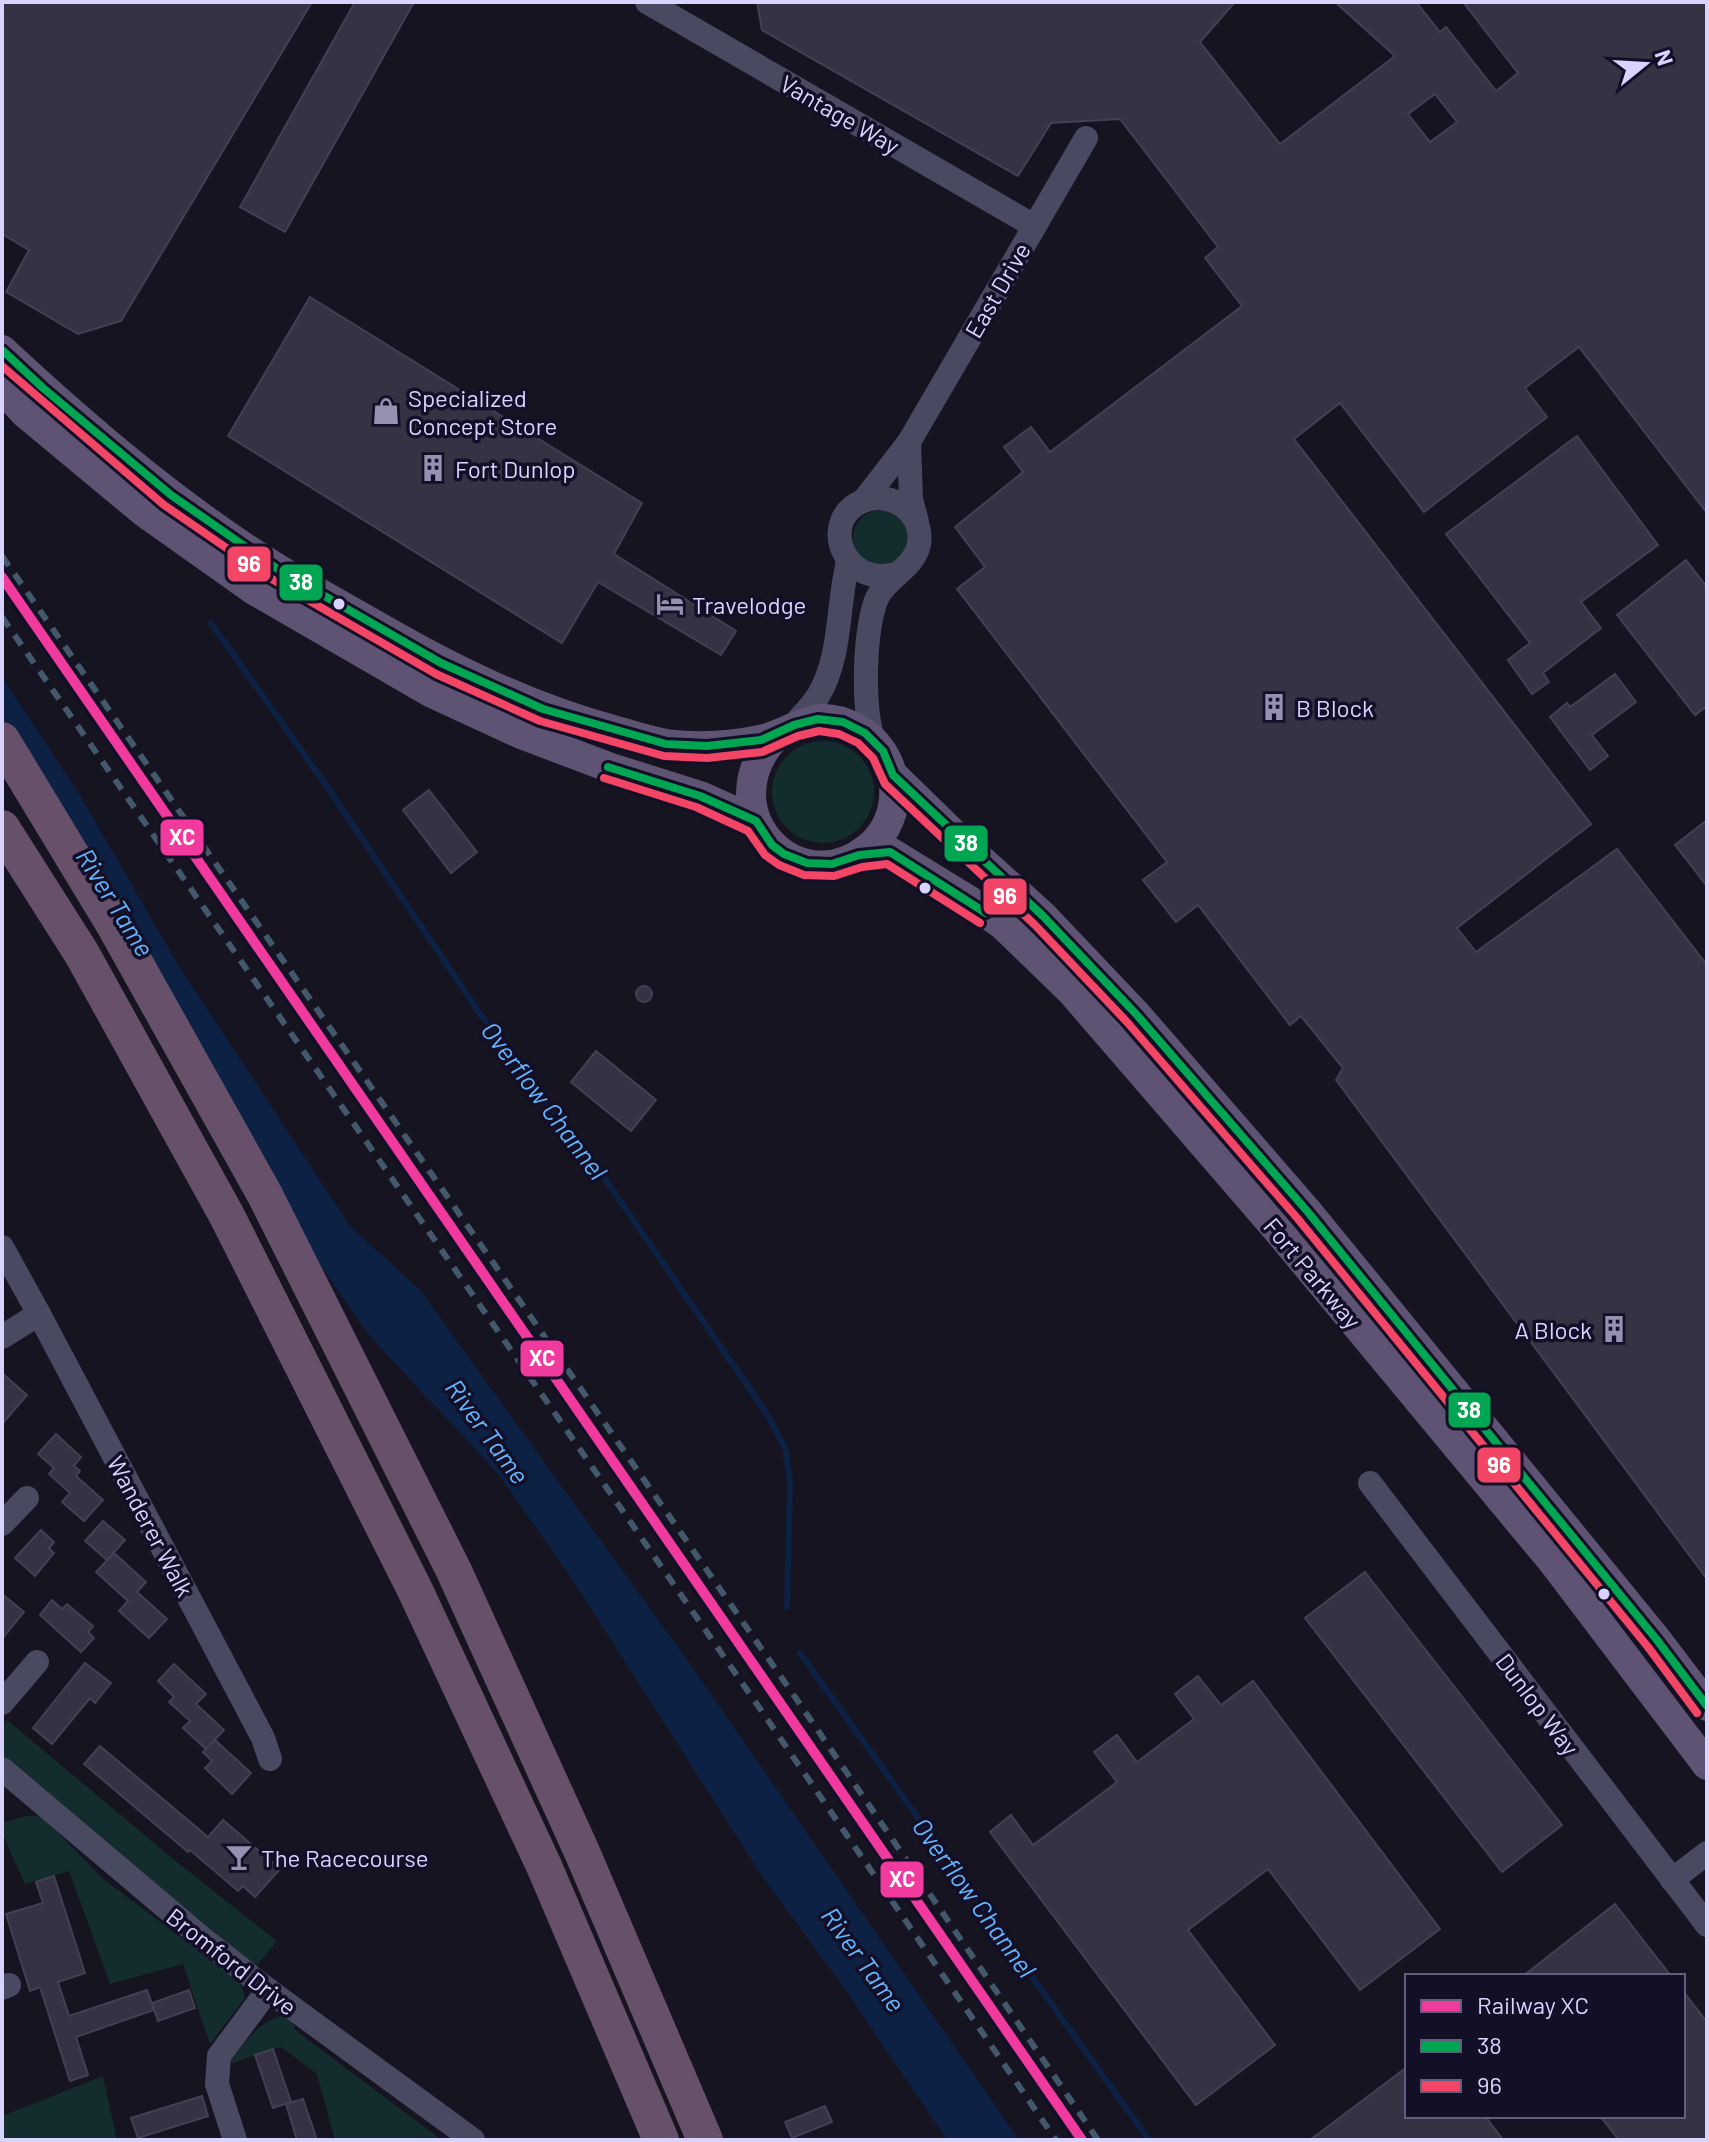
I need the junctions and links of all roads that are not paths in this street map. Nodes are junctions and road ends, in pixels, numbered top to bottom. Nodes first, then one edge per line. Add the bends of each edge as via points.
1 (647, 2) edge
2 (1086, 138) dead end
3 (1034, 226) junction
4 (2, 350) edge
5 (2, 389) edge
6 (909, 442) junction
7 (864, 500) junction
8 (918, 526) junction
9 (848, 562) junction
10 (895, 574) junction
11 (786, 730) junction
12 (2, 740) edge
13 (875, 742) junction
14 (893, 775) junction
15 (756, 821) junction
16 (2, 828) edge
17 (859, 855) junction
18 (2, 1247) edge
19 (39, 1314) junction
20 (2, 1337) edge
21 (1370, 1483) dead end
22 (27, 1498) dead end
23 (2, 1524) edge
24 (37, 1662) dead end
25 (2, 1703) edge
26 (1707, 1706) edge
27 (273, 1742) dead end
28 (1707, 1765) edge
29 (8, 1784) edge
30 (1707, 1853) edge
31 (1672, 1880) junction
32 (1707, 1925) edge
33 (268, 1990) junction
34 (471, 2138) edge
35 (235, 2140) edge
36 (661, 2140) edge
37 (705, 2140) edge

1 - 3 street, Vantage Way
2 - 3 street, East Drive
3 - 6 street, East Drive
4 - 11 main road via 171,495 276,568 441,663 543,709 666,744 761,740
5 - 15 main road, Fort Parkway via 144,512 254,590 432,693 521,734 700,796
6 - 7 street, East Drive
6 - 8 street via 911,499
7 - 8 street via 896,501
7 - 9 street via 842,522 841,546
8 - 10 street via 916,555
9 - 10 street via 875,577
9 - 11 street via 828,672 818,696
10 - 13 street via 877,598 870,630 865,703
11 - 13 main road via 806,721 831,720 854,727
11 - 15 main road via 765,748 753,774 750,803
12 - 37 highway via 114,925 265,1195 447,1557 582,1852
13 - 14 main road, Fort Parkway
14 - 17 main road via 889,820 872,846
14 - 26 main road, Fort Parkway via 1043,916 1136,1014 1307,1211
15 - 17 main road, Fort Parkway via 772,845 807,863 832,864
16 - 36 highway via 82,954 227,1216 408,1576 544,1866
17 - 28 main road, Fort Parkway via 890,852 970,901 1072,992 1553,1562
18 - 19 street, Wanderer Walk
19 - 20 street
19 - 27 street, Wanderer Walk
21 - 31 street, Dunlop Way
22 - 23 street
24 - 25 street
29 - 33 street, Bromford Drive
30 - 31 street
31 - 32 street, Dunlop Way
33 - 34 street, Bromford Drive
33 - 35 street via 219,2056 217,2084

